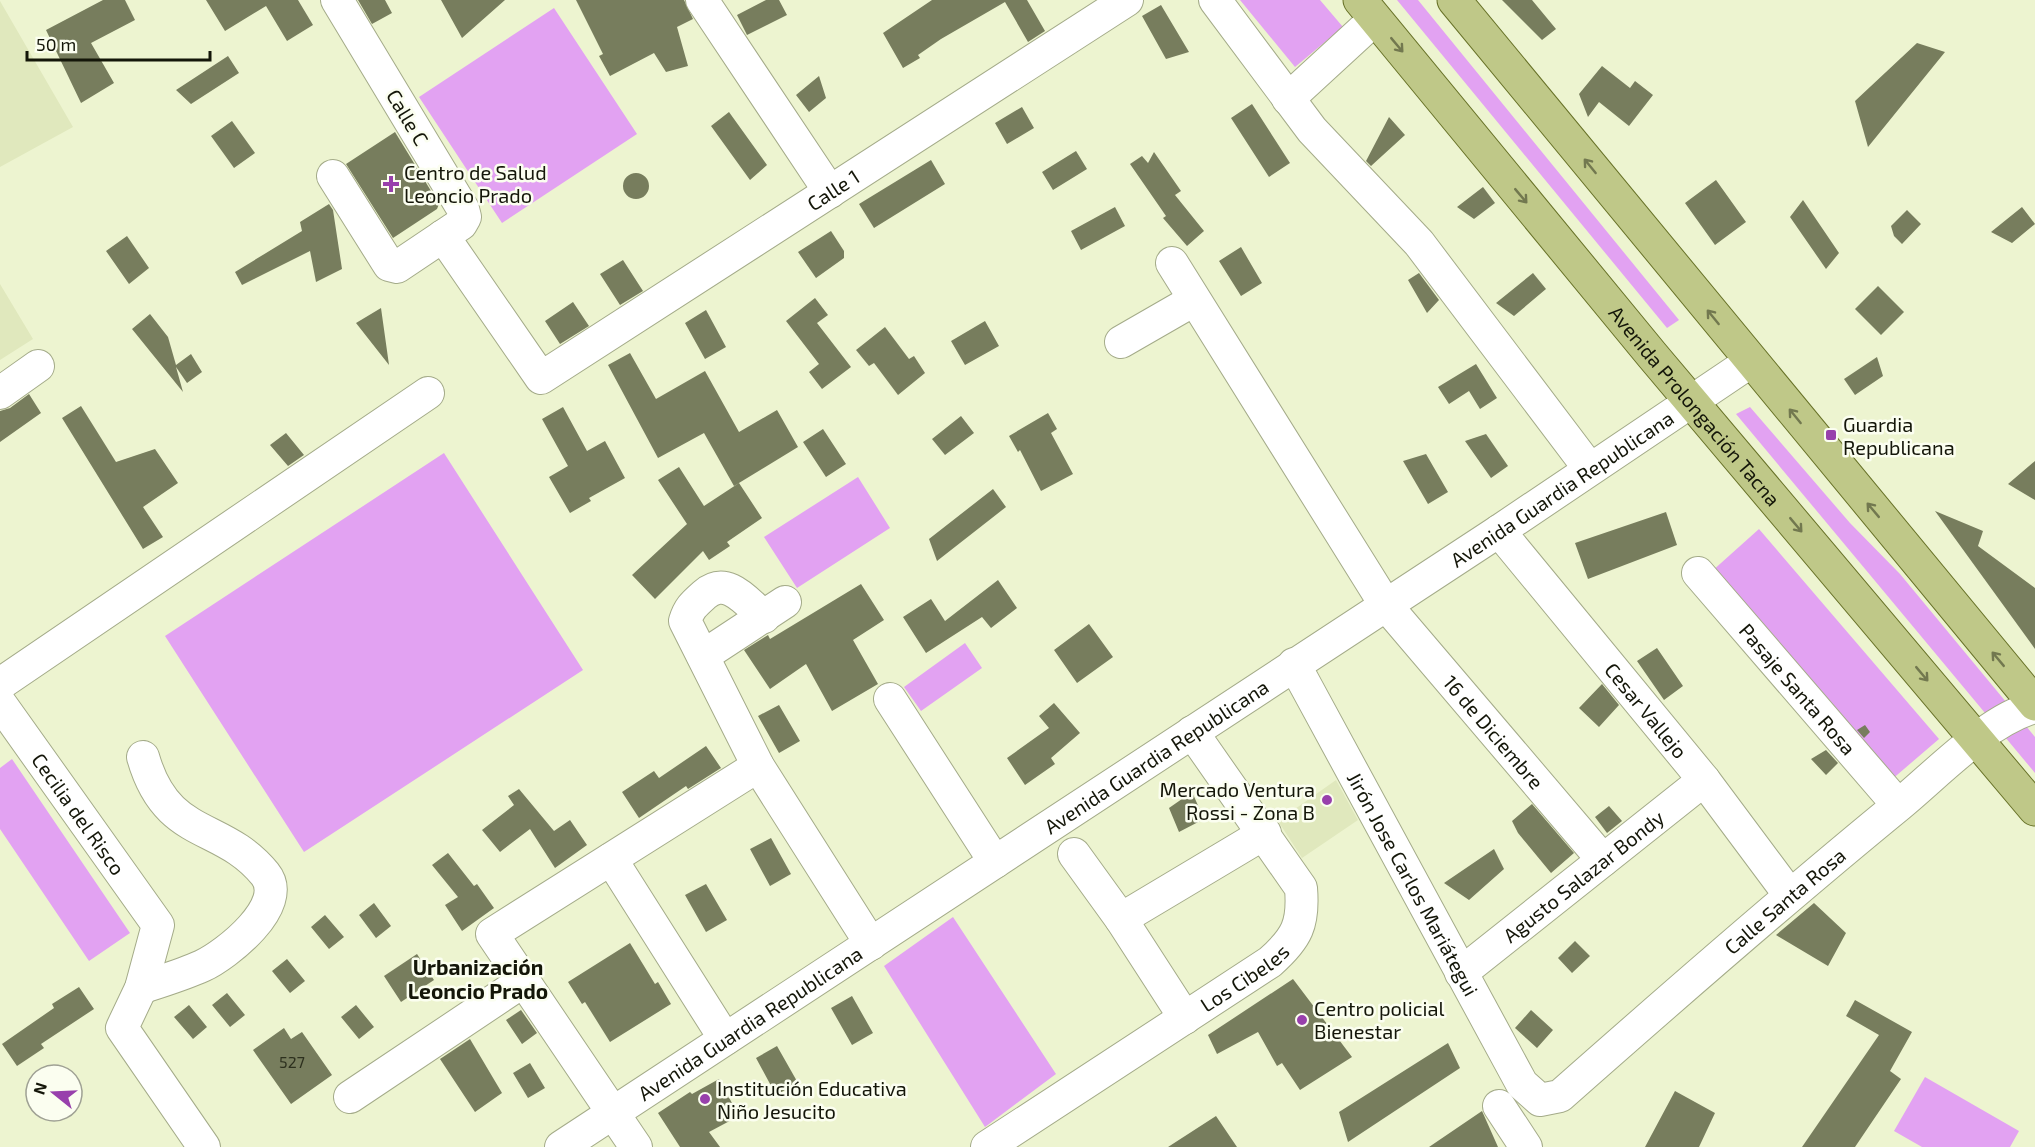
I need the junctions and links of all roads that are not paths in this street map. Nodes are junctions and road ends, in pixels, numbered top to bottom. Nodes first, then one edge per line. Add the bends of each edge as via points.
1 (337, 0) edge
2 (702, 0) edge
3 (1127, 0) edge
4 (1215, 0) edge
5 (1454, 0) edge
6 (1367, 9) edge
7 (1288, 99) junction
8 (333, 176) dead end
9 (830, 192) junction
10 (443, 236) junction
11 (1172, 262) dead end
12 (1194, 300) junction
13 (1121, 342) dead end
14 (1750, 362) junction
15 (38, 366) dead end
16 (0, 393) edge
17 (428, 393) dead end
18 (1691, 400) junction
19 (1589, 468) junction
20 (1499, 531) junction
21 (1698, 573) dead end
22 (1385, 604) junction
23 (703, 656) junction
24 (1294, 664) junction
25 (0, 684) edge
26 (890, 699) dead end
27 (0, 703) edge
28 (2035, 706) edge
29 (1192, 732) junction
30 (1977, 740) junction
31 (143, 757) dead end
32 (758, 766) junction
33 (1704, 780) junction
34 (1898, 806) junction
35 (2035, 810) edge
36 (1265, 833) junction
37 (1074, 854) dead end
38 (611, 859) junction
39 (1603, 860) junction
40 (996, 862) junction
41 (1789, 894) junction
42 (1121, 919) junction
43 (871, 944) junction
44 (1461, 973) junction
45 (522, 981) junction
46 (141, 988) junction
47 (1185, 1018) junction
48 (725, 1040) junction
49 (350, 1097) dead end
50 (1540, 1100) joint
51 (1499, 1106) dead end
52 (612, 1114) junction
53 (204, 1147) edge
54 (561, 1147) edge
55 (636, 1147) edge
56 (987, 1147) edge
57 (1526, 1147) edge

1 - 10 street, Calle C via 463,209 465,217 461,224
2 - 9 street
3 - 9 street, Calle 1
4 - 7 street
14 -> 5 main road
6 - 7 street
6 -> 18 main road, Avenida Prolongación Tacna
7 - 19 street via 1312,130 1419,243
8 - 10 street, Calle C via 389,265 397,267
9 - 10 street, Calle 1 via 541,378
11 - 12 street, 16 de Diciembre
12 - 13 street
12 - 22 street, 16 de Diciembre
14 - 18 street, Avenida Guardia Republicana
28 -> 14 main road
15 - 16 street
17 - 25 street
18 - 19 street, Avenida Guardia Republicana
18 -> 30 main road, Avenida Prolongación Tacna
19 - 20 street, Avenida Guardia Republicana
20 - 22 street, Avenida Guardia Republicana
20 - 33 street, Cesar Vallejo
21 - 34 street, Pasaje Santa Rosa
22 - 24 street, Avenida Guardia Republicana
22 - 39 street, 16 de Diciembre
23 - 23 street via 774,610 723,586 711,589 689,608 685,621
23 - 32 street
24 - 29 street, Avenida Guardia Republicana
24 - 44 street, Jirón Jose Carlos Mariátegui
26 - 40 street
27 - 46 street, Cecilia del Risco via 158,926
28 - 30 street, Calle Santa Rosa
29 - 36 street, Los Cibeles
29 - 40 street, Avenida Guardia Republicana
30 - 34 street, Calle Santa Rosa
30 - 35 main road, Avenida Prolongación Tacna
31 - 46 street via 162,800 196,828 248,858 266,876 271,893 265,914 254,927 204,965
32 - 38 street
32 - 43 street
33 - 39 street, Agusto Salazar Bondy
33 - 41 street, Cesar Vallejo
34 - 41 street, Calle Santa Rosa
36 - 42 street
36 - 47 street, Los Cibeles via 1300,888 1303,916 1288,946 1270,962
37 - 42 street
38 - 45 street via 492,934
38 - 48 street
39 - 44 street, Agusto Salazar Bondy
40 - 43 street, Avenida Guardia Republicana
41 - 50 street, Calle Santa Rosa via 1560,1096
42 - 47 street
43 - 48 street, Avenida Guardia Republicana
44 - 50 street, Jirón Jose Carlos Mariátegui via 1522,1084
45 - 49 street
45 - 52 street
46 - 53 street via 122,1028
47 - 56 street, Los Cibeles
48 - 52 street, Avenida Guardia Republicana
51 - 57 street
52 - 54 street, Avenida Guardia Republicana
52 - 55 street

